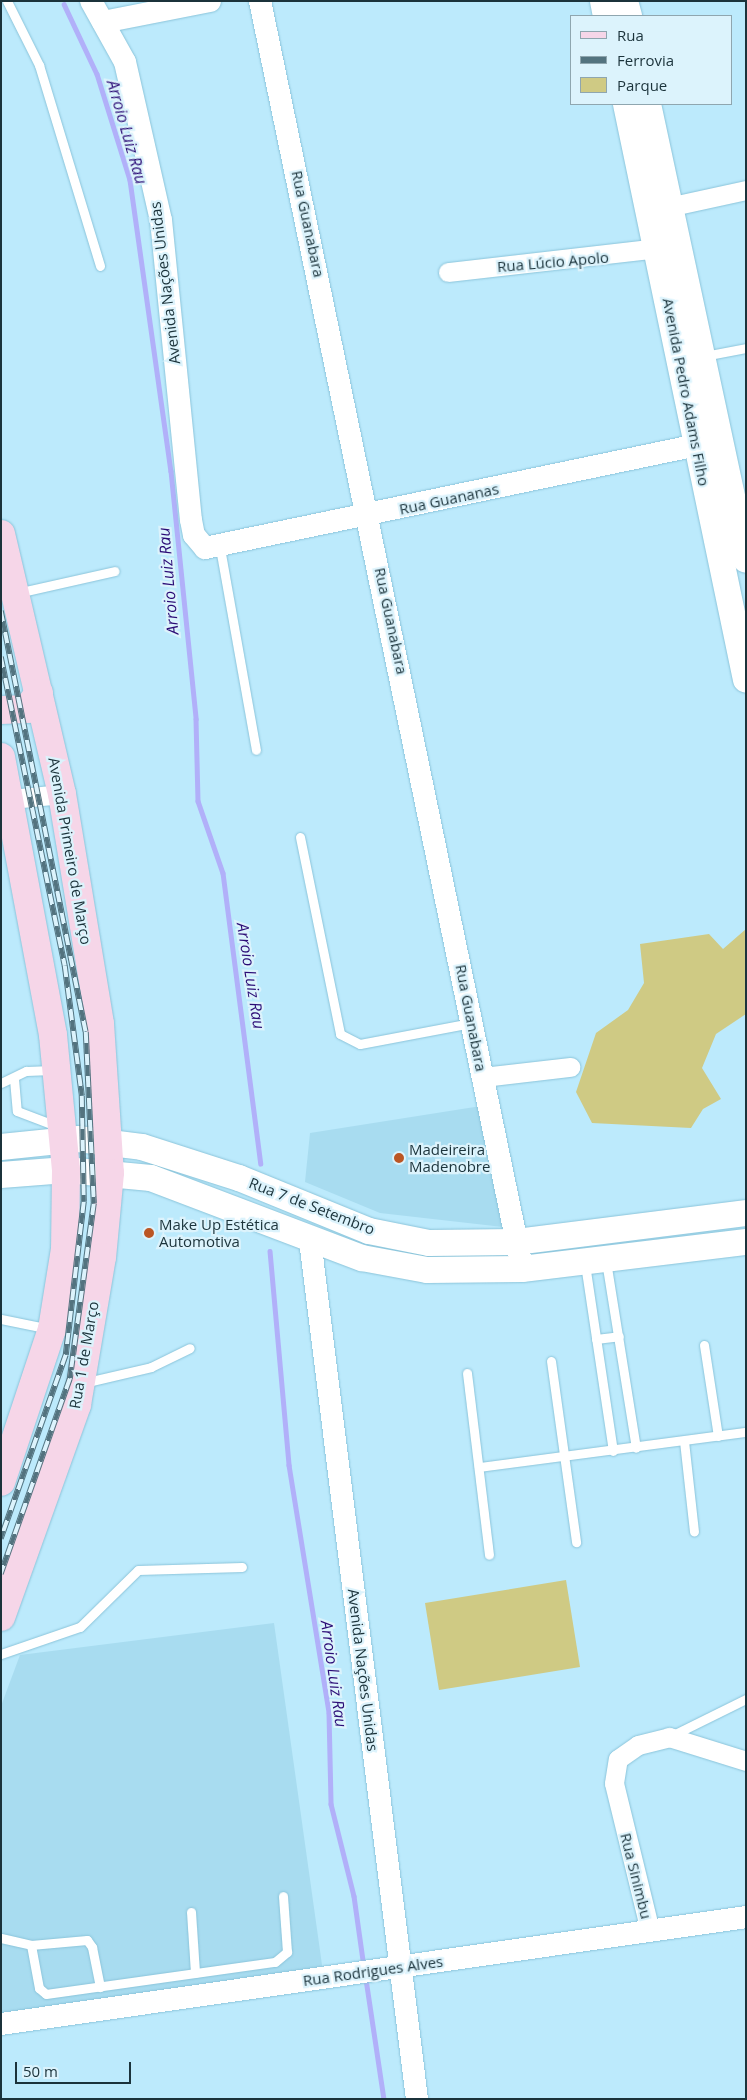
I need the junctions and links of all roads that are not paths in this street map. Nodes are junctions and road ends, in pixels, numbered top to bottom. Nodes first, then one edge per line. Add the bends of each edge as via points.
1 (7, 1) edge
2 (91, 1) edge
3 (210, 1) edge
4 (260, 1) edge
5 (602, 1) edge
6 (626, 1) edge
7 (606, 15) edge
8 (629, 15) edge
9 (103, 22) junction
10 (626, 105) edge
11 (648, 105) edge
12 (746, 190) edge
13 (661, 209) junction
14 (658, 248) junction
15 (100, 266) dead end
16 (448, 272) dead end
17 (746, 348) edge
18 (703, 356) junction
19 (697, 445) junction
20 (369, 517) junction
21 (1, 534) edge
22 (211, 546) junction
23 (739, 557) edge
24 (114, 571) dead end
25 (15, 593) junction
26 (746, 680) edge
27 (39, 693) junction
28 (1, 710) edge
29 (256, 750) dead end
30 (1, 757) edge
31 (62, 794) junction
32 (6, 799) edge
33 (300, 837) dead end
34 (472, 1023) junction
35 (570, 1067) dead end
36 (58, 1070) junction
37 (483, 1077) junction
38 (14, 1079) junction
39 (1, 1083) edge
40 (65, 1134) junction
41 (108, 1142) junction
42 (1, 1147) edge
43 (66, 1170) junction
44 (110, 1173) junction
45 (1, 1175) edge
46 (746, 1213) edge
47 (310, 1240) junction
48 (516, 1242) junction
49 (746, 1242) edge
50 (596, 1260) junction
51 (522, 1269) junction
52 (1, 1319) edge
53 (52, 1329) junction
54 (619, 1336) junction
55 (596, 1339) junction
56 (704, 1344) dead end
57 (190, 1348) dead end
58 (551, 1361) dead end
59 (467, 1373) dead end
60 (80, 1384) junction
61 (746, 1432) edge
62 (718, 1436) junction
63 (684, 1441) junction
64 (636, 1448) junction
65 (613, 1451) junction
66 (565, 1457) junction
67 (478, 1467) junction
68 (1, 1482) edge
69 (694, 1531) dead end
70 (576, 1542) dead end
71 (489, 1555) dead end
72 (242, 1567) dead end
73 (1, 1617) edge
74 (1, 1654) edge
75 (746, 1699) edge
76 (669, 1737) junction
77 (746, 1761) edge
78 (283, 1896) dead end
79 (191, 1912) dead end
80 (746, 1917) edge
81 (650, 1930) junction
82 (1, 1938) edge
83 (31, 1945) junction
84 (394, 1968) junction
85 (195, 1973) junction
86 (100, 1987) junction
87 (1, 2024) edge
88 (417, 2099) edge

1 - 15 lane via 39,65
2 - 9 street, Avenida Nações Unidas
3 - 9 street
4 - 20 street, Rua Guanabara
5 - 7 main road
6 - 8 main road
9 - 22 street, Avenida Nações Unidas via 125,62 161,220 191,520
10 - 13 main road, Avenida Pedro Adams Filho
11 - 13 main road, Avenida Pedro Adams Filho
12 - 13 street
13 - 14 main road, Avenida Pedro Adams Filho
13 - 18 main road, Avenida Pedro Adams Filho
14 - 16 street, Rua Lúcio Apolo
14 - 19 main road, Avenida Pedro Adams Filho
17 - 18 lane
18 - 23 main road, Avenida Pedro Adams Filho
19 - 20 street, Rua Guananas
19 - 23 main road, Avenida Pedro Adams Filho
20 - 22 street, Rua Guananas
20 - 34 street, Rua Guanabara
21 - 25 main road, Avenida Primeiro de Março
22 - 29 lane
23 - 26 main road, Avenida Pedro Adams Filho
24 - 25 lane
25 - 27 main road, Avenida Primeiro de Março
27 - 28 main road via 27,709
27 - 31 main road, Avenida Primeiro de Março
30 - 32 main road
31 - 32 street
31 - 41 main road, Avenida Primeiro de Março via 100,1024
32 - 36 main road
33 - 34 lane via 340,1034 360,1044
34 - 37 street, Rua Guanabara
35 - 37 street
36 - 38 lane via 26,1071
36 - 40 main road
37 - 48 street, Rua Guanabara
38 - 39 lane
38 - 40 lane via 17,1111
40 - 41 main road, Rua 7 de Setembro
40 - 42 main road, Rua 7 de Setembro
40 - 43 main road
41 - 44 main road, Avenida Primeiro de Março
41 - 48 main road, Rua 7 de Setembro via 191,1160 369,1231 429,1243
43 - 44 main road, Rua 7 de Setembro
43 - 45 main road, Rua 7 de Setembro
43 - 53 main road via 65,1249
44 - 47 main road, Rua 7 de Setembro via 152,1178
44 - 60 main road, Rua 1 de Março
46 - 48 main road, Rua 7 de Setembro
47 - 51 main road, Rua 7 de Setembro via 362,1258 427,1270
47 - 84 street, Avenida Nações Unidas
48 - 51 street, Rua Guanabara
49 - 50 main road, Rua 7 de Setembro
50 - 51 main road, Rua 7 de Setembro
50 - 54 lane
50 - 55 lane
52 - 53 lane
53 - 68 main road
54 - 55 lane
54 - 64 lane
55 - 65 lane
56 - 62 lane
57 - 60 lane via 151,1367
58 - 66 lane
59 - 67 lane
60 - 73 main road, Rua 1 de Março via 34,1532
61 - 62 lane
62 - 63 lane
63 - 64 lane
63 - 69 lane
64 - 65 lane
65 - 66 lane
66 - 67 lane
66 - 70 lane
67 - 71 lane
72 - 74 lane via 138,1570 80,1627
75 - 76 lane
76 - 77 street
76 - 81 street, Rua Sinimbu via 638,1745 618,1759 613,1771
78 - 85 lane via 287,1952 281,1960
79 - 85 lane
80 - 81 street, Rua Rodrigues Alves
81 - 84 street, Rua Rodrigues Alves
82 - 83 lane
83 - 86 lane via 86,1940 92,1947
83 - 86 lane via 39,1988 44,1993
84 - 87 street, Rua Rodrigues Alves
84 - 88 street, Avenida Nações Unidas
85 - 86 lane

